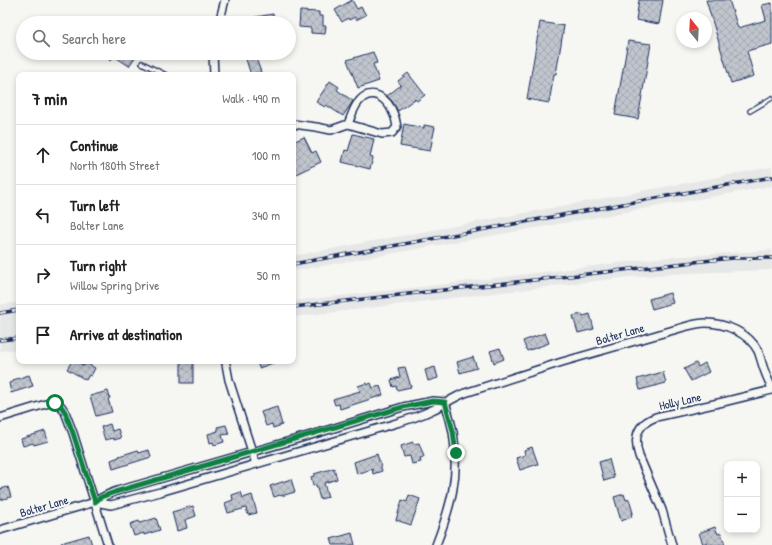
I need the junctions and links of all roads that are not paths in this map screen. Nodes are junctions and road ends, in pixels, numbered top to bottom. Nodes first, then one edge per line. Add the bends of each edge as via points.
1 (225, 0) edge
2 (221, 16) edge
3 (213, 60) edge
4 (142, 63) dead end
5 (160, 72) edge
6 (214, 72) edge
7 (772, 98) edge
8 (750, 111) dead end
9 (296, 124) edge
10 (348, 124) junction
11 (226, 364) dead end
12 (772, 389) edge
13 (445, 402) junction
14 (0, 418) edge
15 (252, 451) junction
16 (256, 464) junction
17 (95, 502) junction
18 (0, 530) edge
19 (108, 545) edge
20 (436, 545) edge
21 (672, 545) edge

1 - 2 street
3 - 6 street
4 - 5 lane
7 - 8 lane
9 - 10 street via 331,130
10 - 10 street via 358,103 365,96 373,94 381,97 390,106 397,127 392,133 382,134
11 - 15 street
12 - 13 street, Bolter Lane via 758,351 751,342 730,328 707,323 684,327 562,362 465,393
12 - 21 street, Holly Lane via 650,420 640,428 636,448 662,510
13 - 15 street, Bolter Lane via 433,401 403,407
13 - 16 street, Bolter Lane via 421,415
13 - 20 street via 453,431 456,474 450,506
14 - 17 street via 48,403 61,406 73,433
15 - 16 street
15 - 17 street, Bolter Lane via 115,492
16 - 17 street, Bolter Lane via 111,505
17 - 18 street, Bolter Lane
17 - 19 street

